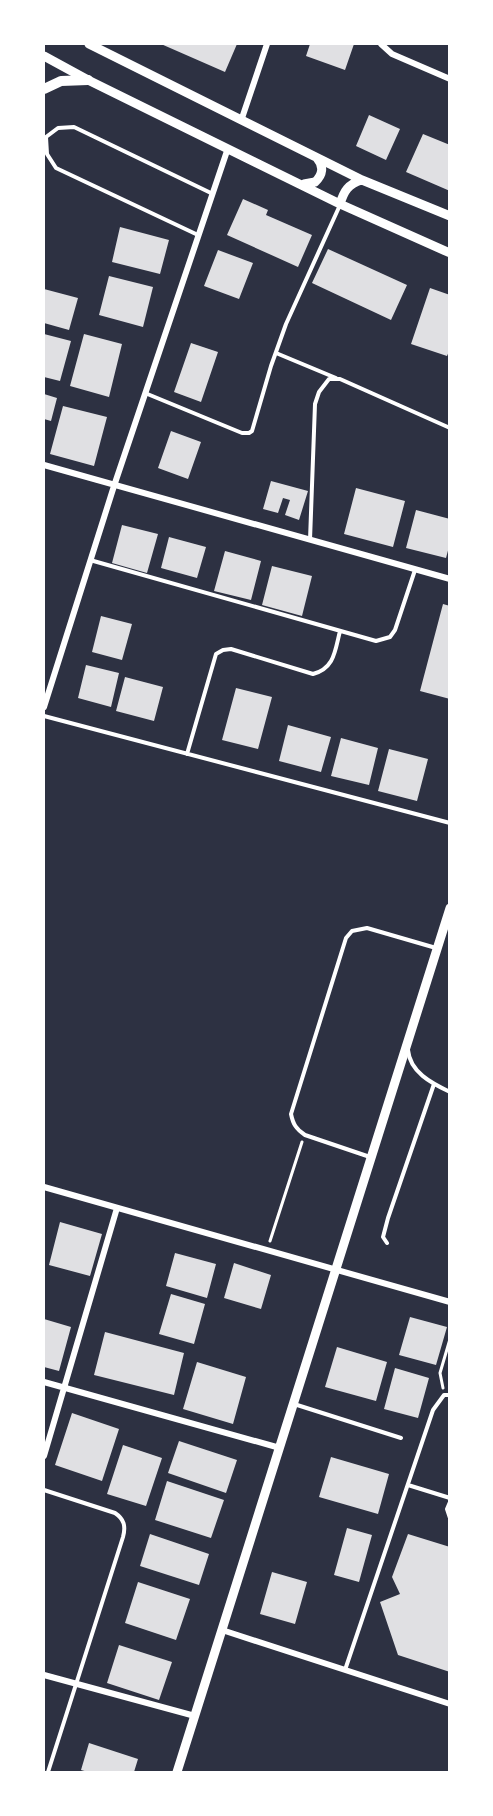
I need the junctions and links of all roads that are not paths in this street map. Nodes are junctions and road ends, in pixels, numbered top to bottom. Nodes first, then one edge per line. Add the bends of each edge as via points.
1 (89, 44) edge
2 (267, 44) edge
3 (381, 44) edge
4 (44, 56) edge
5 (88, 80) junction
6 (450, 80) edge
7 (44, 89) edge
8 (242, 121) junction
9 (228, 148) junction
10 (317, 158) junction
11 (362, 180) junction
12 (301, 184) junction
13 (213, 194) junction
14 (340, 204) junction
15 (450, 216) edge
16 (199, 235) junction
17 (450, 253) edge
18 (276, 352) junction
19 (340, 379) junction
20 (145, 393) junction
21 (450, 428) edge
22 (44, 465) edge
23 (114, 486) junction
24 (310, 540) junction
25 (90, 560) junction
26 (415, 570) junction
27 (450, 579) edge
28 (340, 631) junction
29 (44, 707) edge
30 (44, 716) edge
31 (187, 754) junction
32 (450, 823) edge
33 (450, 908) edge
34 (437, 948) junction
35 (407, 1040) junction
36 (434, 1084) junction
37 (450, 1092) edge
38 (370, 1157) junction
39 (44, 1187) edge
40 (117, 1208) junction
41 (387, 1242) dead end
42 (334, 1269) junction
43 (450, 1302) edge
44 (44, 1382) edge
45 (65, 1388) junction
46 (447, 1395) edge
47 (294, 1404) junction
48 (401, 1438) dead end
49 (280, 1448) junction
50 (44, 1456) edge
51 (408, 1485) junction
52 (44, 1491) edge
53 (450, 1500) edge
54 (450, 1518) edge
55 (222, 1630) junction
56 (345, 1670) junction
57 (44, 1675) edge
58 (75, 1684) junction
59 (450, 1704) edge
60 (195, 1716) junction
61 (48, 1773) edge
62 (177, 1773) edge

1 - 8 street
2 - 8 street
3 - 6 street via 392,54
4 - 5 street
5 - 7 main road via 61,81
5 - 9 street
8 - 10 street
9 - 12 street
9 - 13 street
10 - 11 street
10 - 12 street via 322,170 319,179
11 - 14 street via 346,188
11 - 15 street
12 - 14 street
13 - 16 street
13 - 16 lane via 74,127 58,129 46,137 46,154 56,168
14 - 17 street
14 - 18 lane
16 - 20 street
18 - 19 lane
18 - 20 lane via 254,428 249,433
19 - 21 lane
19 - 24 lane via 329,379 315,404
20 - 23 street
22 - 23 street
23 - 24 street
23 - 25 street
24 - 26 street
25 - 28 lane
25 - 29 street
26 - 27 street
26 - 28 lane via 390,637 376,641
28 - 31 lane via 332,661 313,674 231,649 216,654
30 - 31 lane
31 - 32 lane
33 - 34 street
34 - 35 street
34 - 38 lane via 367,928 352,931 346,938 291,1114 297,1130 305,1135
35 - 36 lane via 417,1072
35 - 38 street
36 - 37 lane
36 - 41 lane via 388,1218 383,1236
38 - 42 street
39 - 40 street
40 - 42 street
40 - 45 street
42 - 43 street
42 - 47 street
44 - 45 street
45 - 49 street
45 - 50 street
46 - 51 lane via 433,1410
47 - 48 lane
47 - 49 street
49 - 55 street
51 - 53 lane
51 - 56 lane
52 - 58 lane via 115,1513 125,1526
53 - 54 lane
55 - 56 street
55 - 60 street
56 - 59 street
57 - 58 street
58 - 60 street
58 - 61 lane
60 - 62 street

